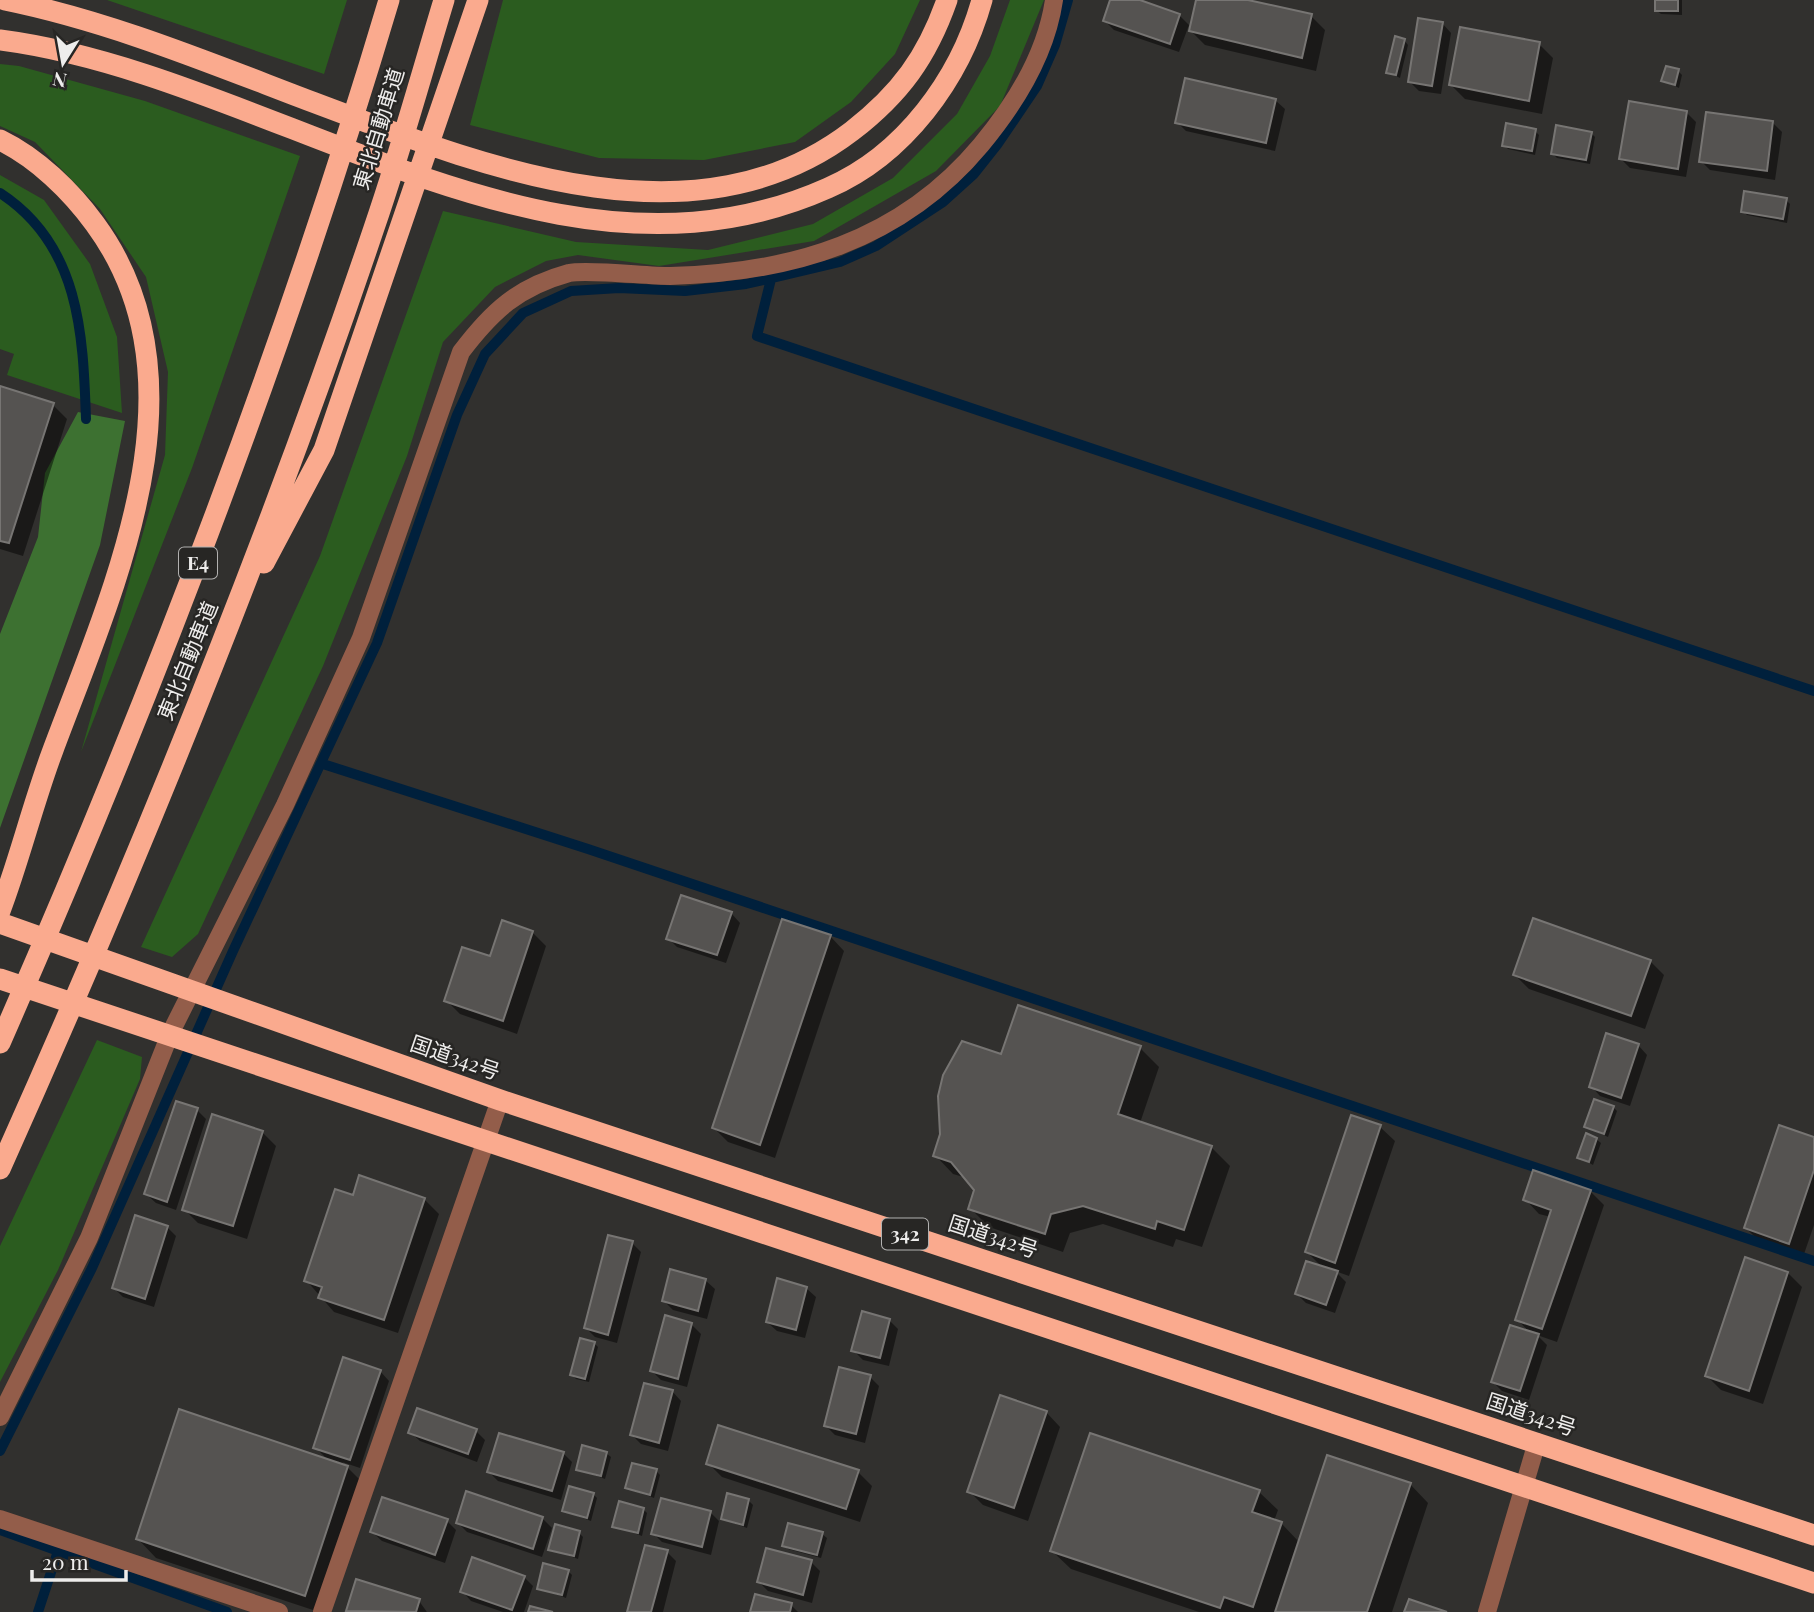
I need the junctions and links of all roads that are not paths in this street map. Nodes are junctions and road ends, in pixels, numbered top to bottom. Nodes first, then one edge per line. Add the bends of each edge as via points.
1 (5, 0) edge
2 (389, 0) edge
3 (444, 0) edge
4 (478, 0) edge
5 (947, 0) edge
6 (982, 0) edge
7 (1054, 0) edge
8 (0, 40) edge
9 (0, 141) edge
10 (227, 632) junction
11 (0, 911) edge
12 (0, 923) edge
13 (0, 979) edge
14 (190, 991) junction
15 (170, 1034) junction
16 (0, 1043) edge
17 (500, 1100) junction
18 (486, 1142) junction
19 (0, 1169) edge
20 (0, 1417) edge
21 (1536, 1442) junction
22 (1526, 1486) junction
23 (0, 1519) edge
24 (1814, 1535) edge
25 (1814, 1583) edge
26 (279, 1612) edge
27 (322, 1612) edge
28 (1487, 1612) edge

1 - 5 highway via 170,48 460,156 556,181 669,192 719,188 765,176 809,160 841,140 877,112 909,77 933,38
2 - 16 highway, 東北自動車道 / E4 via 322,213 182,607
3 - 10 highway, 東北自動車道 / E4 via 374,229
4 - 10 highway, E4 via 324,450
6 - 8 highway via 967,45 937,97 863,170 792,204 744,217 694,223 571,216 448,186 184,86 101,61
7 - 14 street via 1043,45 1025,84 994,130 939,190 851,243 771,268 686,275 572,273 520,293 489,316 461,352 361,638 285,805
9 - 11 highway via 49,174 111,245 131,292 151,396 134,508 116,575
10 - 19 highway, 東北自動車道 / E4 via 106,930
12 - 14 highway, 国道342号 / 342
13 - 15 highway, 342
14 - 15 street
14 - 17 highway, 国道342号 / 342
15 - 18 highway, 342
15 - 20 street via 89,1238
17 - 18 street
17 - 21 highway, 国道342号 / 342
18 - 22 highway, 342
18 - 27 street
21 - 22 street
21 - 24 highway, 国道342号 / 342
22 - 25 highway, 342
22 - 28 street
23 - 26 street

